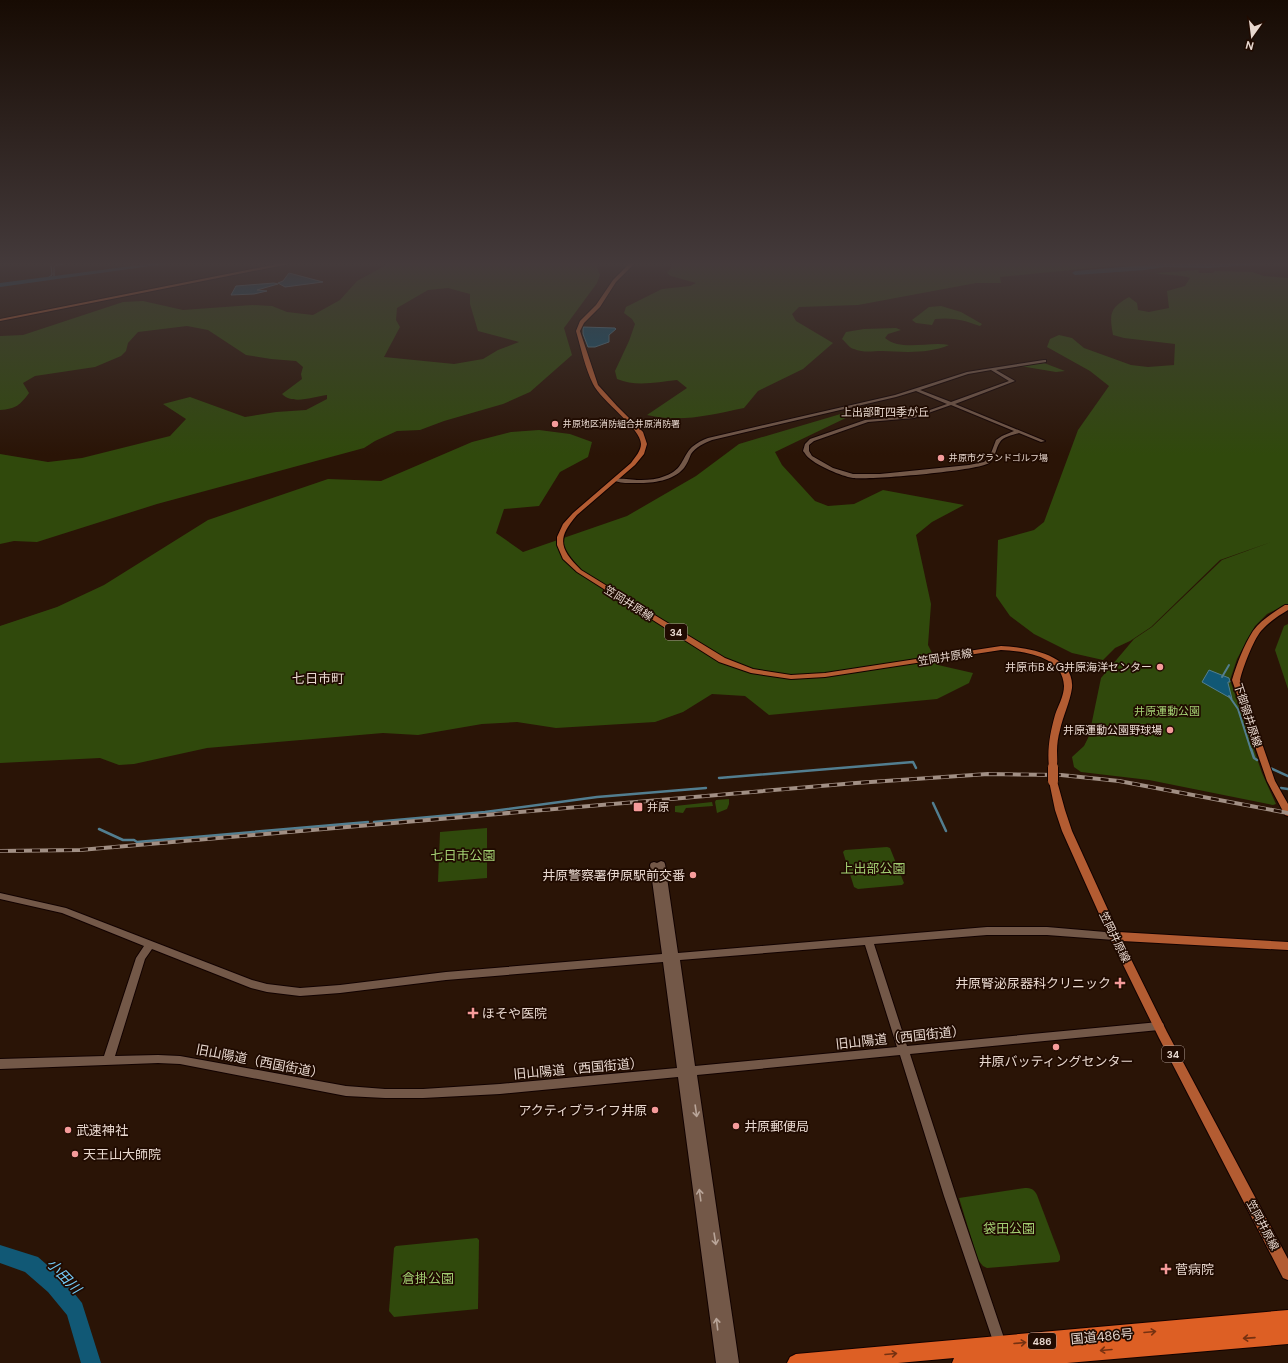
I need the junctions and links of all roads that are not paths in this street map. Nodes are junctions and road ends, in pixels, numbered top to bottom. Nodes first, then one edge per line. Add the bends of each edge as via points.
1 (580, 328) edge
2 (1044, 361) dead end
3 (992, 369) junction
4 (917, 390) junction
5 (950, 404) junction
6 (1019, 431) junction
7 (1043, 441) dead end
8 (616, 480) junction
9 (1288, 607) edge
10 (1288, 812) edge
11 (657, 864) dead end
12 (0, 896) edge
13 (1114, 936) junction
14 (868, 941) junction
15 (150, 944) junction
16 (1288, 946) edge
17 (671, 957) junction
18 (1159, 1026) junction
19 (903, 1050) junction
20 (108, 1061) junction
21 (0, 1064) edge
22 (686, 1071) junction
23 (1288, 1273) edge
24 (1288, 1319) edge
25 (1288, 1334) edge
26 (1003, 1356) edge
27 (722, 1363) edge
28 (734, 1363) edge
29 (796, 1363) edge
30 (961, 1363) edge

1 - 8 main road, 笠岡井原線 / 34 via 578,331 596,385 644,438 643,450 638,460
2 - 3 street
3 - 4 street via 958,376
3 - 5 street via 1013,381
4 - 5 street
4 - 8 street via 710,439 692,449 681,468 671,475 641,482
5 - 6 street
5 - 6 street via 911,418 860,422 812,440 807,444 806,451 810,457 837,472 853,476 880,476 982,464 992,457 998,441
6 - 7 street
8 - 13 main road, 笠岡井原線 / 34, bridge via 575,514 562,531 562,551 570,564 579,571 722,660 751,671 791,677 825,675 1001,648 1022,649 1046,656 1061,667 1068,685 1051,749 1056,795 1066,828
9 - 10 main road, 下御領井原線 via 1257,630 1240,665 1236,680 1264,762
11 - 17 street
12 - 15 street via 63,910
13 - 14 street via 1000,930
13 - 16 main road
13 - 18 main road, 笠岡井原線 / 34
14 - 17 street
14 - 19 street
15 - 17 street via 251,984 300,992 446,976
15 - 20 street via 141,958
17 - 22 street
18 - 19 street, 旧山陽道（西国街道）
18 - 23 main road, 笠岡井原線 / 34
19 - 22 street, 旧山陽道（西国街道）
19 - 26 street
20 - 21 street, 旧山陽道（西国街道）
20 - 22 street, 旧山陽道（西国街道） via 158,1058 180,1060 367,1094 500,1089
27 -> 22 street
22 -> 28 street
26 -> 24 highway, 国道486号 / 486
25 -> 26 highway, 国道486号 / 486
29 -> 26 highway, 国道486号 / 486
26 - 30 highway, 国道486号 / 486

